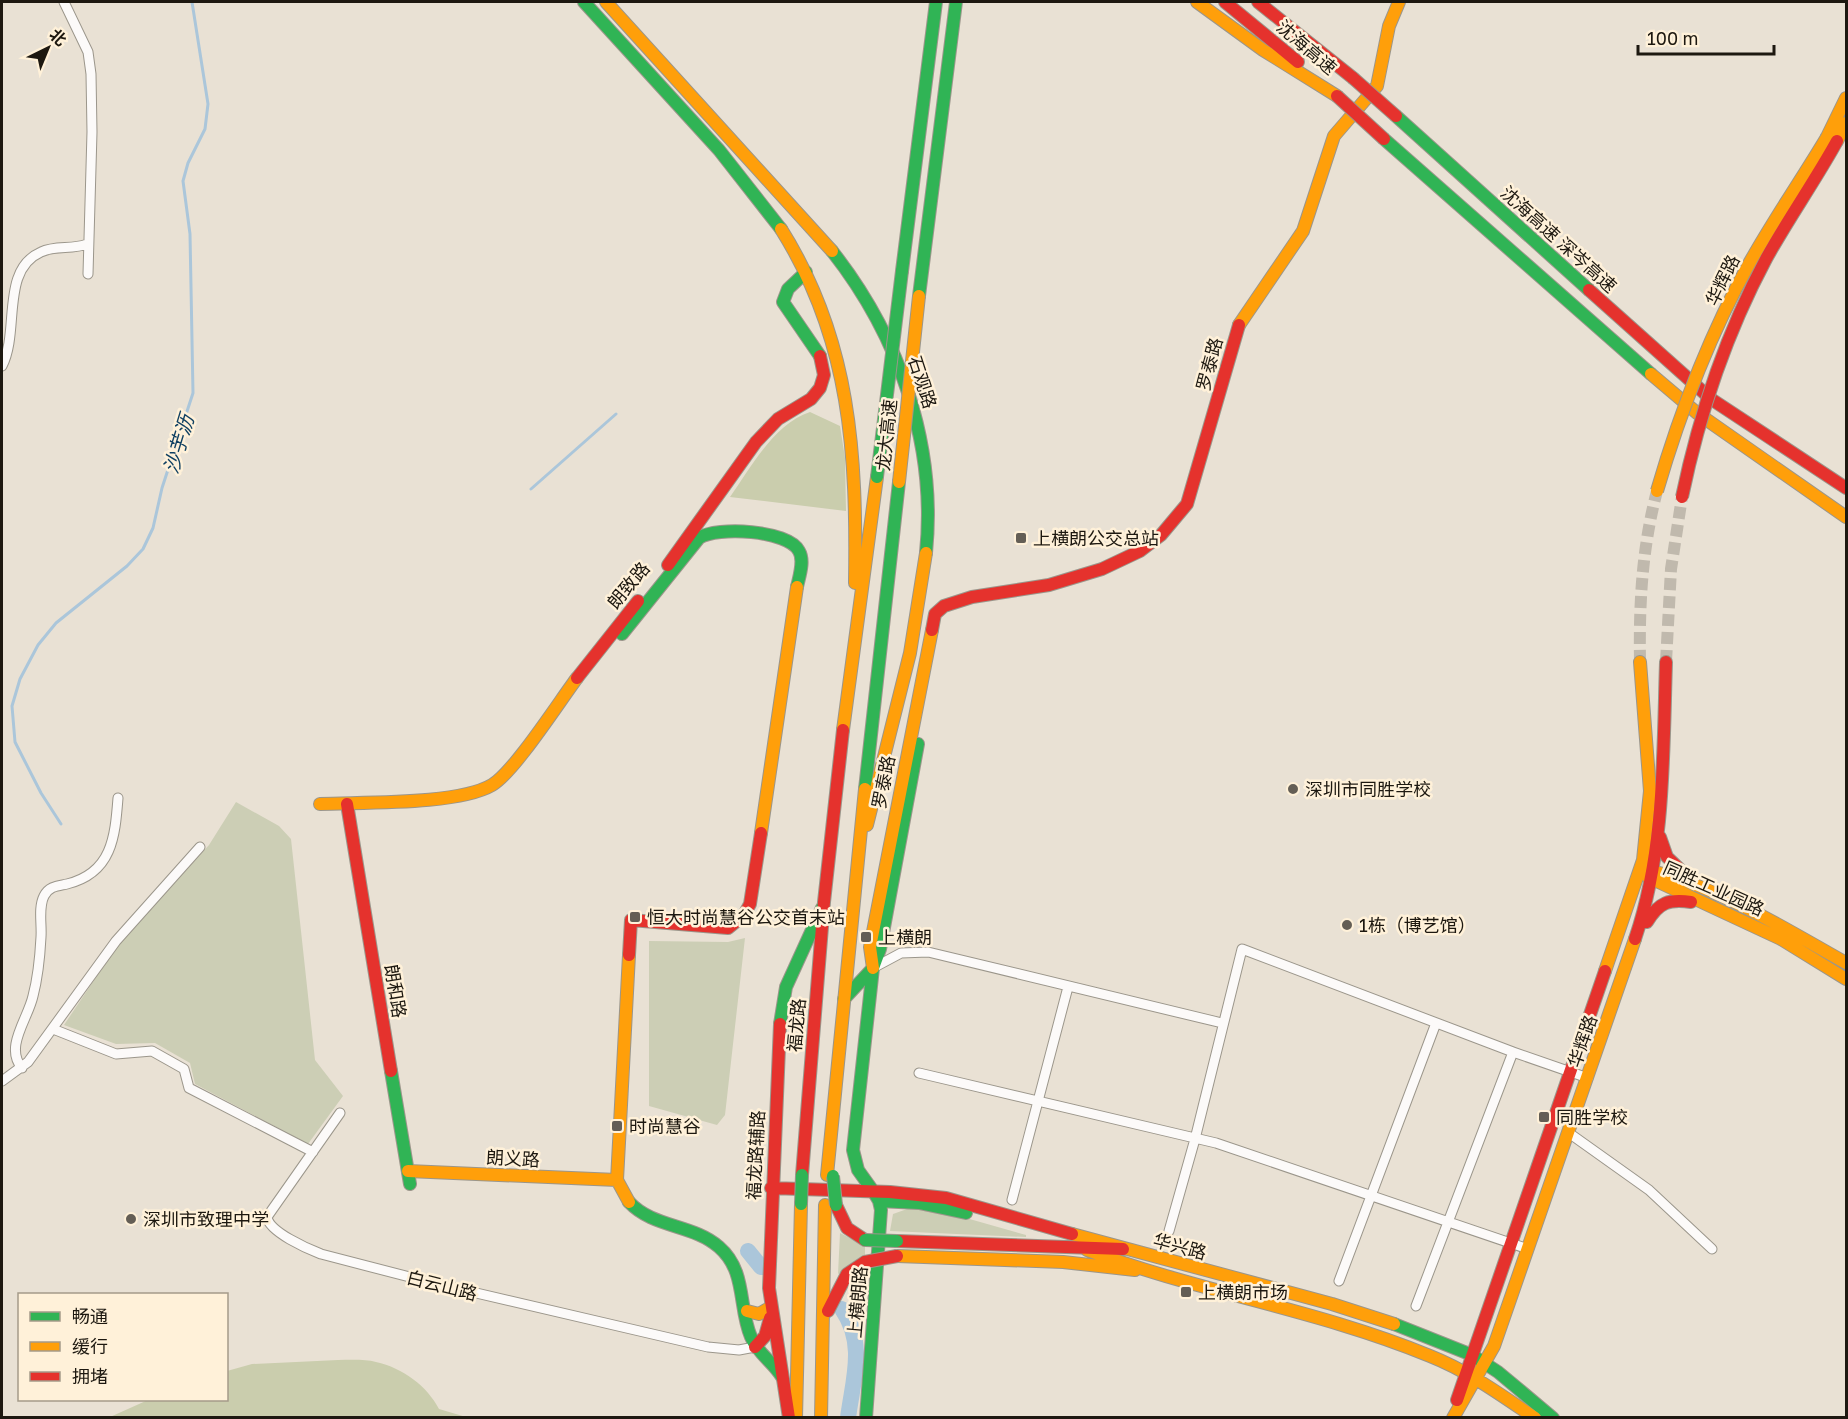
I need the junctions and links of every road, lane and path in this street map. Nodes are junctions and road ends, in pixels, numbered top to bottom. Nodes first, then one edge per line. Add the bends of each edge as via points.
1 (64, 2) edge
2 (584, 2) edge
3 (606, 2) edge
4 (936, 2) edge
5 (956, 2) edge
6 (1197, 2) edge
7 (1224, 2) edge
8 (1258, 2) edge
9 (1399, 2) edge
10 (1337, 96) junction
11 (1846, 98) edge
12 (1846, 123) edge
13 (1832, 139) junction
14 (87, 244) junction
15 (806, 272) junction
16 (88, 274) dead end
17 (2, 366) edge
18 (1846, 488) edge
19 (1657, 491) tunnel mouth
20 (1682, 497) tunnel mouth
21 (1846, 517) edge
22 (622, 634) dead end
23 (854, 637) junction
24 (1640, 662) tunnel mouth
25 (1666, 662) tunnel mouth
26 (118, 798) dead end
27 (320, 804) dead end
28 (347, 804) junction
29 (1658, 826) junction
30 (200, 847) dead end
31 (1639, 871) junction
32 (856, 872) junction
33 (1653, 875) junction
34 (1709, 899) junction
35 (824, 902) junction
36 (1633, 946) junction
37 (1846, 963) edge
38 (873, 968) junction
39 (1846, 979) edge
40 (1068, 987) junction
41 (844, 999) junction
42 (1222, 1023) junction
43 (1436, 1023) junction
44 (53, 1029) junction
45 (1513, 1052) junction
46 (22, 1068) junction
47 (1570, 1072) junction
48 (919, 1073) dead end
49 (1588, 1078) junction
50 (2, 1081) edge
51 (1038, 1102) junction
52 (340, 1113) dead end
53 (1569, 1133) junction
54 (1195, 1139) junction
55 (313, 1152) junction
56 (409, 1177) joint
57 (617, 1180) junction
58 (771, 1188) junction
59 (876, 1196) junction
60 (1371, 1196) junction
61 (1012, 1200) dead end
62 (831, 1205) junction
63 (1448, 1222) junction
64 (1169, 1231) dead end
65 (1513, 1244) junction
66 (1079, 1246) junction
67 (1123, 1249) junction
68 (1528, 1249) junction
69 (1712, 1249) dead end
70 (1135, 1270) junction
71 (1339, 1281) dead end
72 (1416, 1306) dead end
73 (771, 1307) junction
74 (747, 1311) junction
75 (824, 1320) junction
76 (755, 1347) junction
77 (1472, 1355) junction
78 (1486, 1363) junction
79 (1471, 1374) junction
80 (784, 1381) junction
81 (1454, 1415) edge
82 (789, 1418) edge
83 (796, 1418) edge
84 (821, 1418) edge
85 (866, 1418) edge
86 (1535, 1418) edge
87 (1553, 1418) edge

1 - 14 street via 88,52 91,74
2 - 15 main road via 765,204
3 - 32 main road, 石观路 via 752,160 850,274 882,326 911,396 925,467 925,558 908,660
4 - 23 main road, 龙大高速, bridge
5 - 32 main road, 龙大高速, bridge via 919,296
6 - 10 main road via 1263,50
7 - 10 main road, 沈海高速
8 - 18 main road, 沈海高速 深岑高速, bridge via 1353,78 1710,399
9 - 38 main road, 罗泰路 via 1389,26 1377,86 1334,136 1303,231 1237,328 1187,504 1171,526 1132,556 1048,586 960,600 943,607 880,949
10 - 21 main road, bridge via 1697,413
11 - 13 main road, 华辉路
12 - 13 main road, 华辉路
13 - 19 main road, 华辉路, bridge via 1758,247 1733,296 1686,404
13 - 20 main road, 华辉路, bridge via 1743,307 1704,416
14 - 16 street
14 - 17 street via 41,252 22,267 14,290 11,341
15 - 23 main road via 825,318 845,392 856,496
15 - 28 main road, 朗致路 via 788,289 783,302 820,356 824,375 820,388 811,399 778,419 756,442 665,569 592,657 506,773 493,785 461,797
22 - 57 main road via 708,531 723,529 789,541 798,548 802,557 750,904 744,915 728,928 631,920
23 - 35 main road, 福龙路
24 - 31 main road, 华辉路 via 1650,790 1646,847
25 - 29 main road, 华辉路
26 - 46 street via 115,835 102,864 77,882 52,887 41,905 33,996 15,1045 16,1060
27 - 28 main road, 朗致路
28 - 56 main road, 朗和路
29 - 33 main road, 华辉路
29 - 34 main road via 1671,863
30 - 44 street via 116,941
31 - 33 main road, 同胜工业园路
31 - 47 main road, 华辉路
32 - 41 main road
33 - 34 main road, 同胜工业园路
33 - 36 main road, 华辉路
34 - 36 main road via 1662,902
34 - 37 main road, 同胜工业园路 via 1800,934
34 - 39 main road, 同胜工业园路
35 - 58 main road, 福龙路辅路 via 782,1002
35 - 83 main road, 福龙路, bridge via 802,1174
36 - 49 main road, 华辉路
38 - 40 street via 901,953 928,952
38 - 41 main road
38 - 59 main road, 罗泰路 via 854,1150 858,1170
40 - 42 street
40 - 51 street
41 - 62 main road via 831,1147
42 - 43 street via 1242,949
42 - 54 street
43 - 45 street
43 - 60 street
44 - 46 street
44 - 55 street via 116,1054 152,1051 184,1069 189,1088
45 - 47 street
45 - 63 street
46 - 50 street
47 - 49 street
47 - 65 main road, 华辉路
48 - 51 street
49 - 53 main road, 华辉路
51 - 54 street
51 - 61 street
52 - 55 street, 白云山路
53 - 68 main road, 华辉路
53 - 69 street via 1649,1190
54 - 60 street
54 - 64 street
55 - 76 street, 白云山路 via 267,1221 308,1249 436,1284 708,1347
56 - 57 main road, 朗义路
57 - 74 main road via 628,1203 649,1220 696,1234 720,1248 736,1270
58 - 59 main road, 华兴路
58 - 73 main road, 福龙路辅路
59 - 66 main road, 华兴路 via 945,1208
59 - 67 main road, 华兴路 via 946,1198
59 - 85 main road, 上横朗路 via 881,1210
60 - 63 street
60 - 71 street
62 - 66 main road, bridge via 847,1228 865,1240
62 - 75 main road
63 - 65 street
63 - 72 street
65 - 68 street
65 - 77 main road, 华辉路
66 - 67 main road
66 - 70 main road, 华兴路
67 - 77 main road, 华兴路 via 1343,1307
68 - 78 main road, 华辉路
70 - 75 main road, bridge via 1063,1262 897,1256 865,1262 846,1274
70 - 79 main road, 华兴路 via 1391,1340
73 - 74 main road via 759,1314
73 - 76 main road via 768,1329
73 - 80 main road, 福龙路辅路
74 - 76 main road
75 - 84 main road
76 - 80 main road via 777,1368
77 - 78 main road, 华兴路
77 - 79 main road, 华辉路
78 - 79 main road, 华辉路
78 - 87 main road, 华兴路
79 - 81 main road, 华辉路
79 - 81 main road, 华辉路
79 - 86 main road, 华兴路
80 - 82 main road, 福龙路辅路

